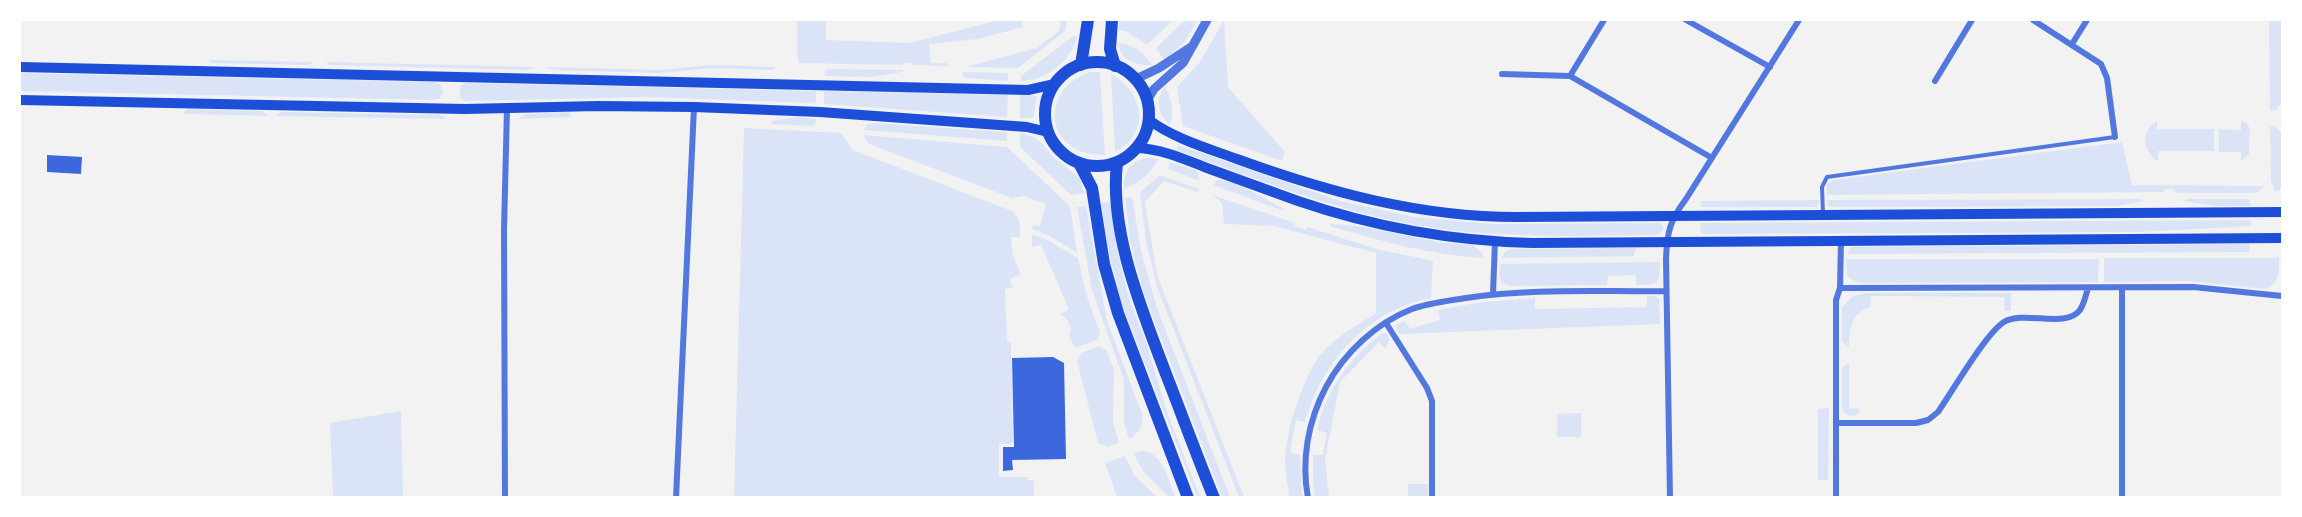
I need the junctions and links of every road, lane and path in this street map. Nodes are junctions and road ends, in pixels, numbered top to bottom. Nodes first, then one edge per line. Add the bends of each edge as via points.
1 (1088, 20) edge
2 (1112, 20) edge
3 (1207, 20) edge
4 (1604, 20) edge
5 (1686, 20) edge
6 (1799, 20) edge
7 (1972, 20) edge
8 (2033, 20) edge
9 (2087, 20) edge
10 (2072, 44) junction
11 (1191, 47) junction
12 (1081, 65) junction
13 (1115, 66) junction
14 (1770, 67) junction
15 (20, 68) edge
16 (1502, 74) dead end
17 (1570, 76) junction
18 (1136, 79) junction
19 (1935, 81) dead end
20 (1055, 84) junction
21 (1148, 99) junction
22 (20, 100) edge
23 (694, 106) junction
24 (507, 108) junction
25 (1149, 120) junction
26 (1048, 132) junction
27 (2115, 137) joint
28 (1137, 148) junction
29 (1712, 158) junction
30 (1079, 163) junction
31 (1117, 163) junction
32 (2283, 212) edge
33 (1822, 215) junction
34 (1673, 216) junction
35 (2283, 238) edge
36 (1841, 240) junction
37 (1495, 242) junction
38 (1667, 242) junction
39 (1840, 288) junction
40 (2088, 288) junction
41 (2122, 288) junction
42 (1666, 291) junction
43 (1493, 294) junction
44 (2283, 296) edge
45 (1386, 322) junction
46 (1836, 423) junction
47 (505, 498) edge
48 (676, 498) edge
49 (1188, 498) edge
50 (1214, 498) edge
51 (1308, 498) edge
52 (1432, 498) edge
53 (1670, 498) edge
54 (1836, 498) edge
55 (2121, 498) edge

1 - 12 highway
2 - 13 highway via 1110,49
3 - 11 street
4 - 17 street
5 - 14 street
6 - 14 street
7 - 19 street
8 - 10 street
9 - 10 street
10 - 27 street via 2103,68
11 - 18 street
11 - 21 street via 1183,63
12 - 13 highway via 1101,62
12 - 20 highway via 1069,70
13 - 18 highway
14 - 29 street
15 - 20 main road via 1028,90
16 - 17 street
17 - 29 street
18 - 21 highway
20 - 26 highway via 1046,107
21 - 25 highway
22 - 24 main road
23 - 24 main road
23 - 26 main road via 1027,127
23 - 48 street
24 - 47 street
25 - 28 highway
25 - 34 main road via 1172,135 1295,180 1395,206 1500,217
26 - 30 highway via 1058,148
27 - 33 lane via 1827,177 1822,187
28 - 31 highway
28 - 37 main road via 1165,152 1349,217 1429,234
29 - 34 street
30 - 31 highway
30 - 49 highway via 1092,188 1104,264 1118,313
31 - 50 highway via 1116,192 1132,282
32 - 33 main road
33 - 34 main road
34 - 38 street
35 - 36 main road
36 - 38 main road
36 - 39 street
37 - 38 main road
37 - 43 street
38 - 42 street
39 - 40 street
39 - 46 street via 1836,300
40 - 41 street
40 - 46 street via 2080,309 2072,316 2016,318 1999,326 1938,412 1928,420
41 - 44 street via 2193,287
41 - 55 street
42 - 43 street
42 - 53 street
43 - 45 street via 1425,305
45 - 51 street via 1346,356 1320,398 1309,430
45 - 52 street via 1432,401
46 - 54 street

